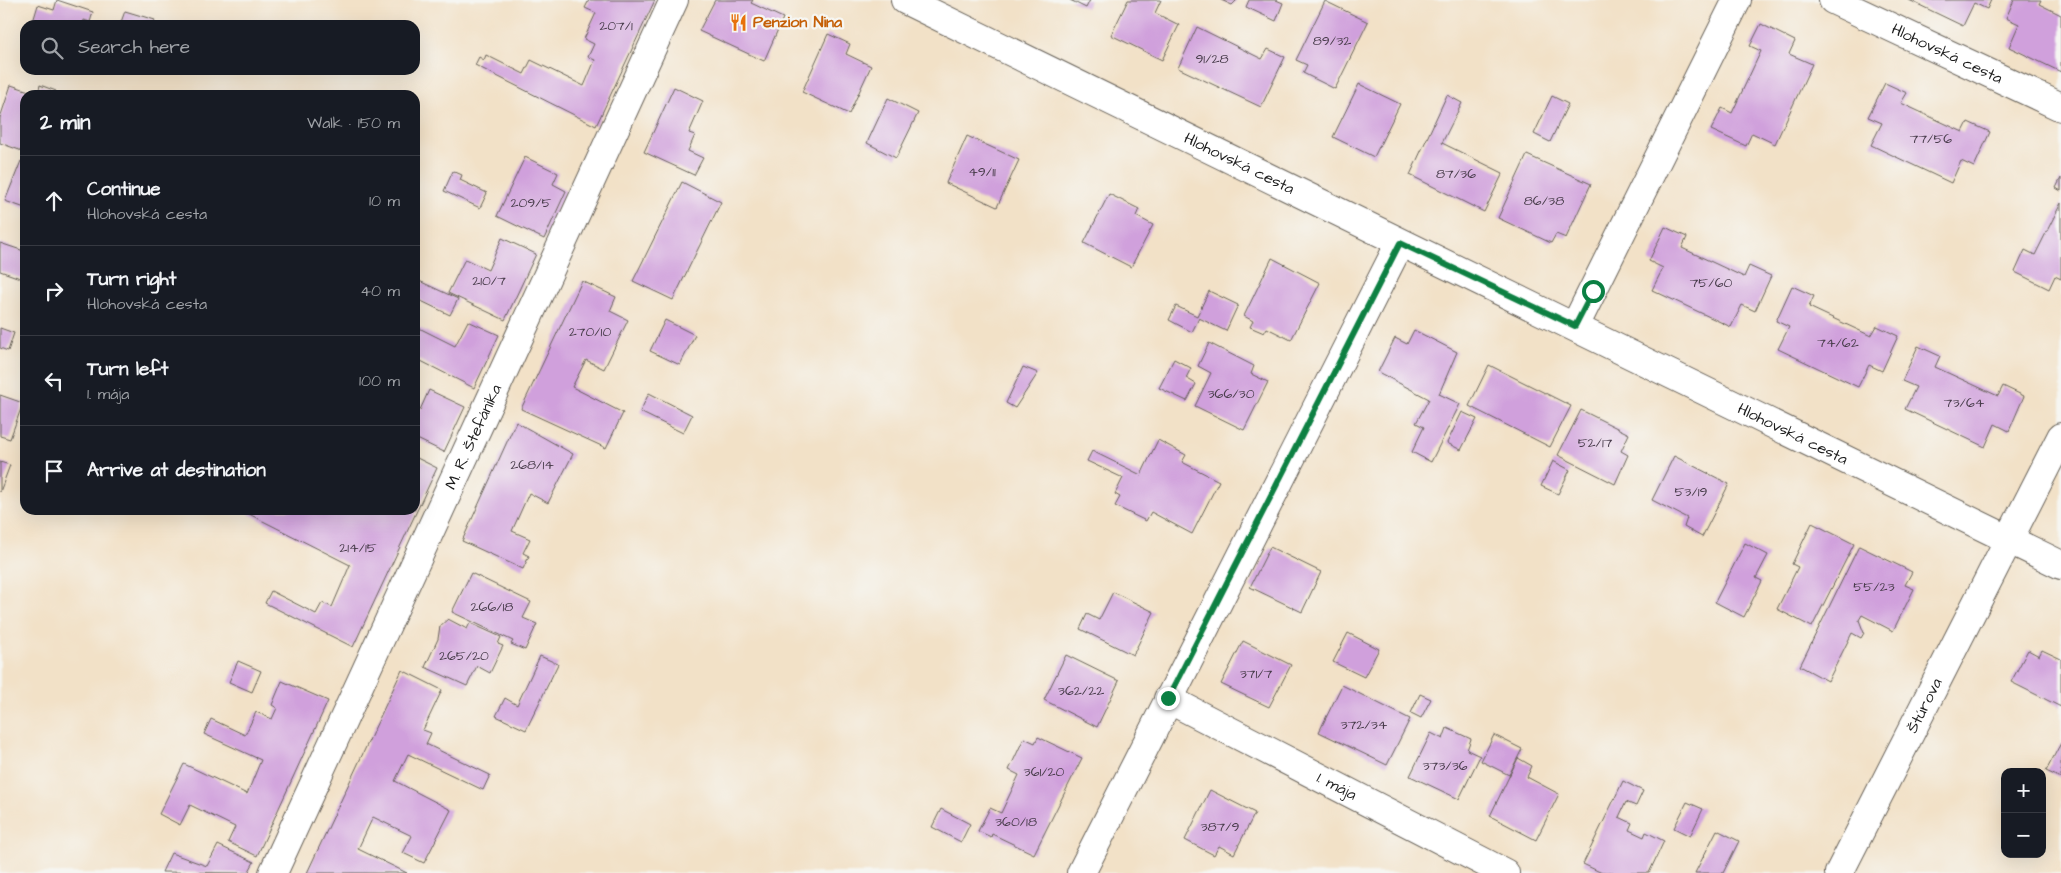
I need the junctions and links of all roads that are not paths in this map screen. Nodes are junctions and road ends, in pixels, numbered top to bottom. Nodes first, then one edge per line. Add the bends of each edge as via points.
1 (674, 0) edge
2 (905, 0) edge
3 (1738, 0) edge
4 (1833, 0) edge
5 (2061, 106) edge
6 (1400, 243) junction
7 (1575, 326) junction
8 (2061, 438) edge
9 (2009, 540) junction
10 (2061, 565) edge
11 (1168, 698) junction
12 (273, 873) edge
13 (1080, 873) edge
14 (1505, 873) edge
15 (1840, 873) edge

1 - 12 street, M. R. Štefánika
2 - 6 street, Hlohovská cesta
3 - 7 street
4 - 5 street, Hlohovská cesta
6 - 7 street, Hlohovská cesta
6 - 11 street
7 - 9 street, Hlohovská cesta
8 - 9 street
9 - 10 street, Hlohovská cesta
9 - 15 street, Štúrova
11 - 13 street
11 - 14 street, 1. mája

